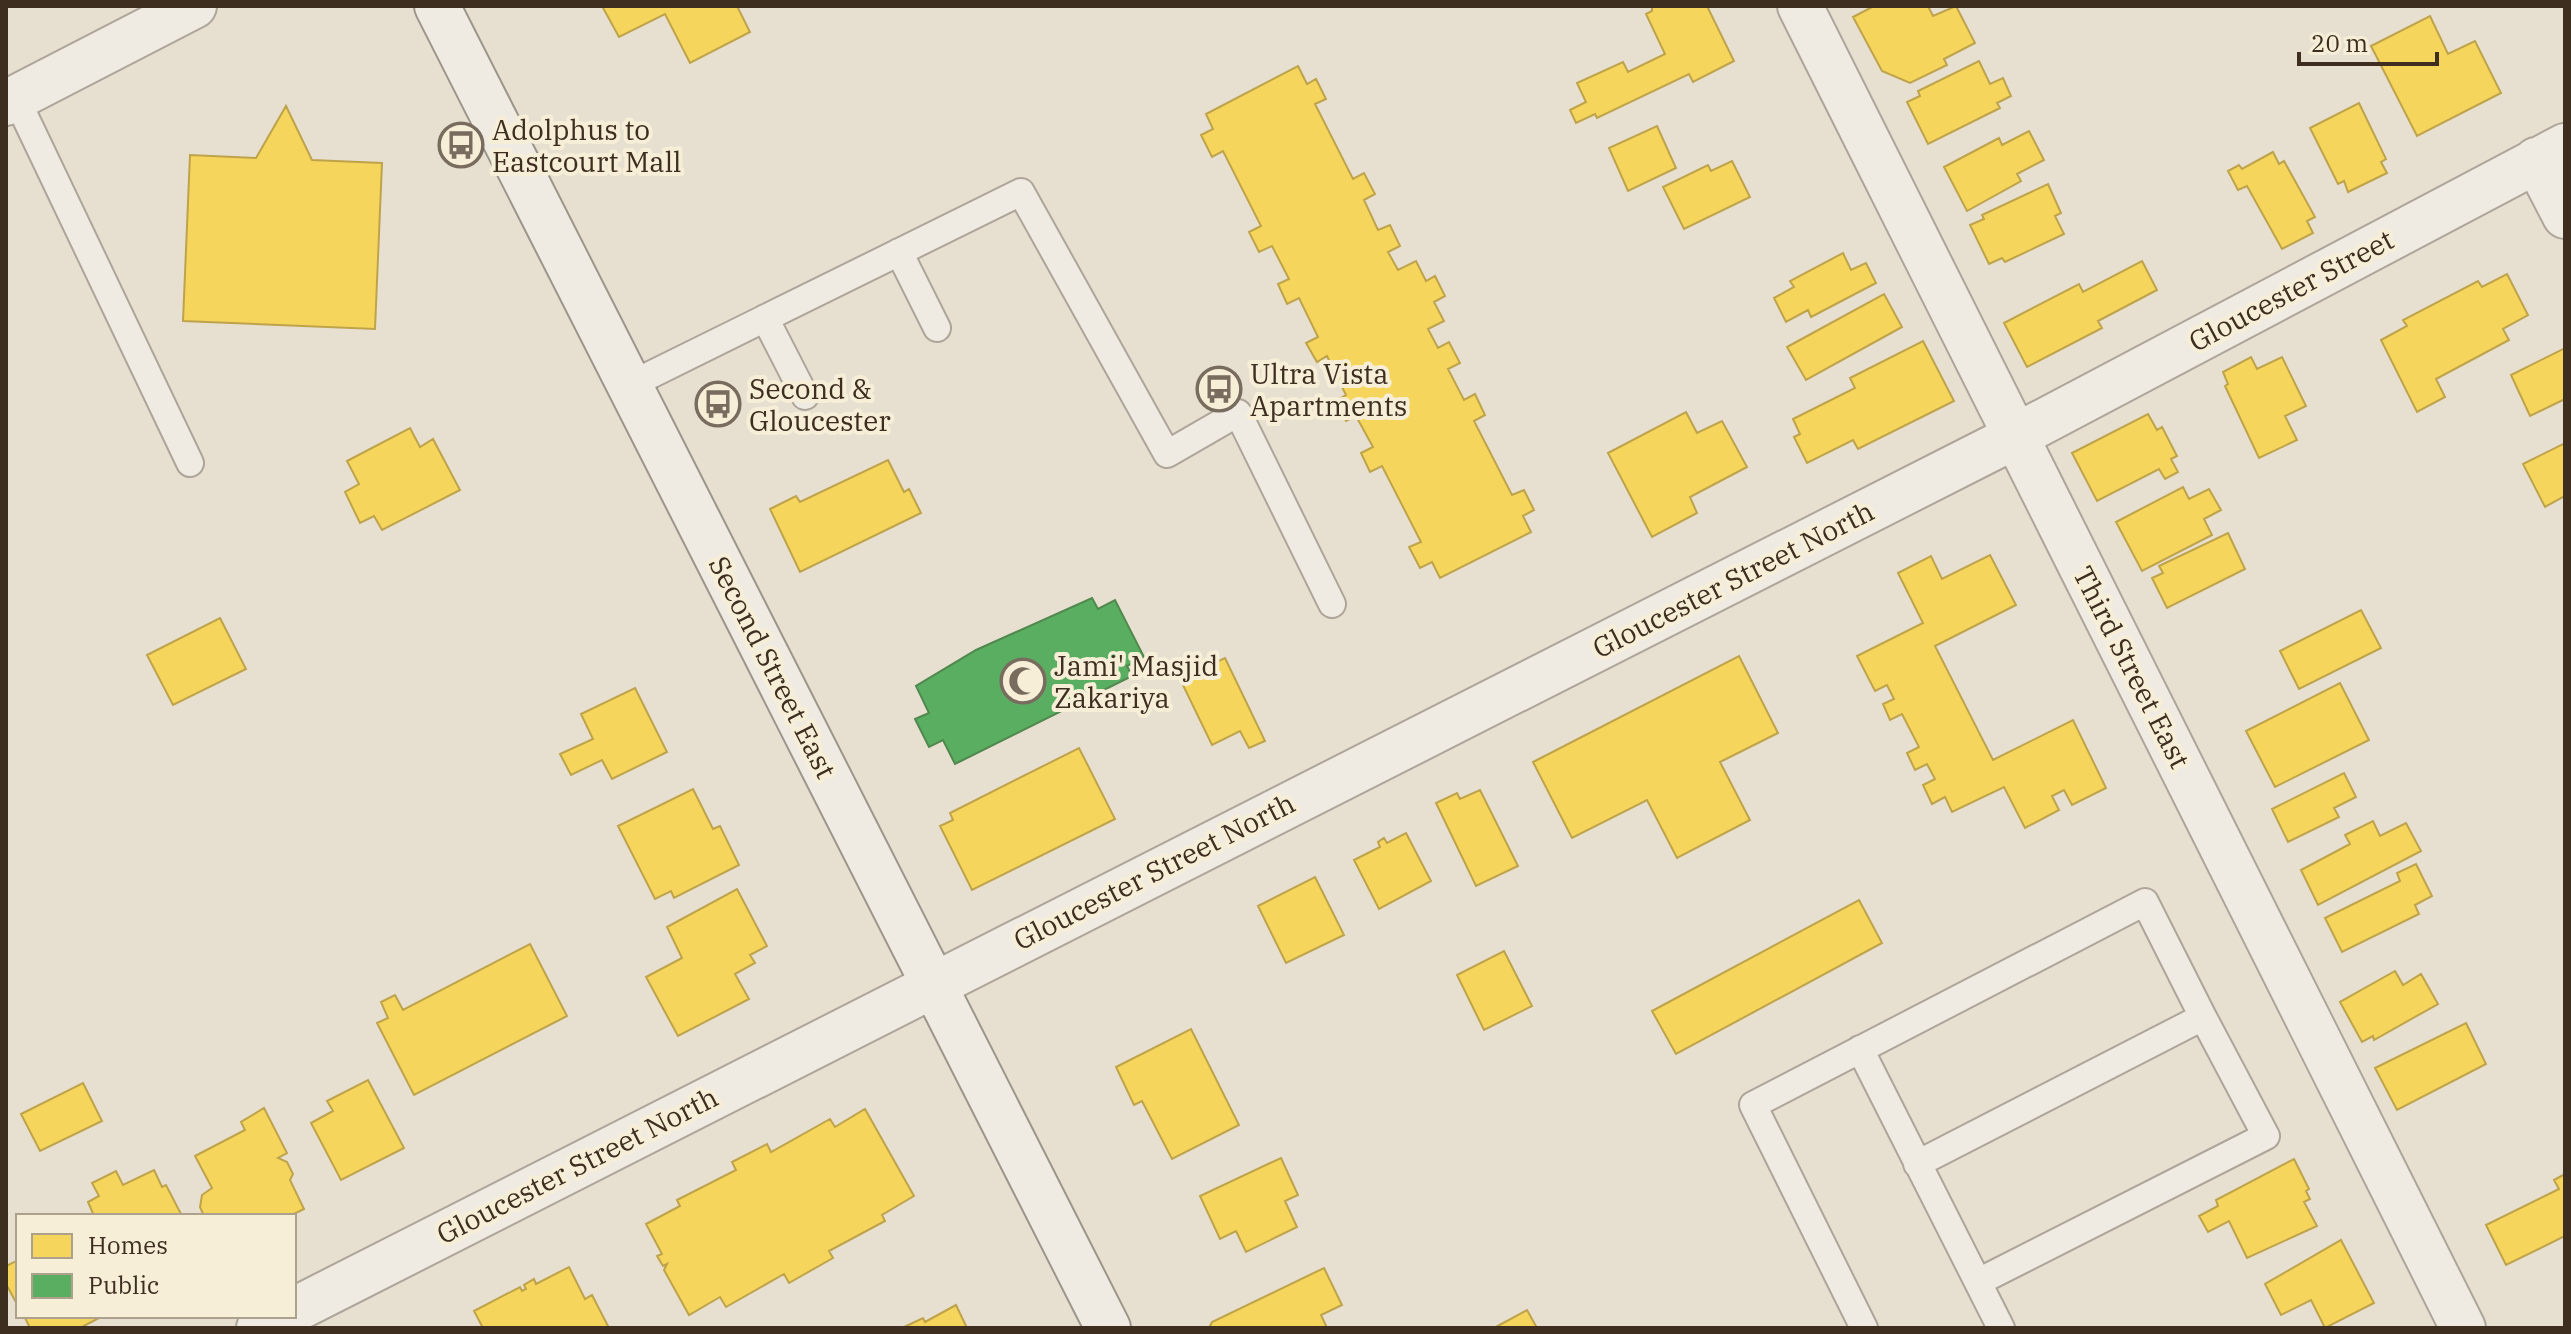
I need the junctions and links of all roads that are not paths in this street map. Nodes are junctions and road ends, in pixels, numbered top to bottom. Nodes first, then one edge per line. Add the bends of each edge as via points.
1 (194, 6) edge
2 (437, 6) edge
3 (1800, 6) edge
4 (11, 101) edge
5 (2551, 153) edge
6 (2565, 216) edge
7 (899, 252) junction
8 (765, 318) junction
9 (937, 328) dead end
10 (630, 385) junction
11 (805, 396) dead end
12 (2016, 436) junction
13 (190, 463) dead end
14 (1332, 604) dead end
15 (932, 984) junction
16 (2203, 1017) junction
17 (1860, 1049) junction
18 (1917, 1164) junction
19 (1978, 1282) junction
20 (296, 1309) edge
21 (278, 1318) edge
22 (259, 1328) edge
23 (1108, 1328) edge
24 (1864, 1328) edge
25 (2001, 1328) edge
26 (2463, 1328) edge

1 - 4 street
2 - 10 street, Second Street East
3 - 12 street, Third Street East
4 - 13 lane
5 - 6 street
5 - 12 street, Gloucester Street
7 - 8 lane
7 - 9 lane
7 - 14 lane via 1021,192 1167,454 1238,413
8 - 10 lane
8 - 11 lane
10 - 15 street, Second Street East
12 - 15 street, Gloucester Street North
12 - 26 street, Third Street East
15 - 20 street, Gloucester Street North
15 - 23 street, Second Street East
16 - 17 lane via 2145,902
16 - 18 lane
16 - 19 lane via 2266,1136
17 - 18 lane
17 - 24 lane via 1753,1105
18 - 19 lane
19 - 25 lane
21 - 22 street

